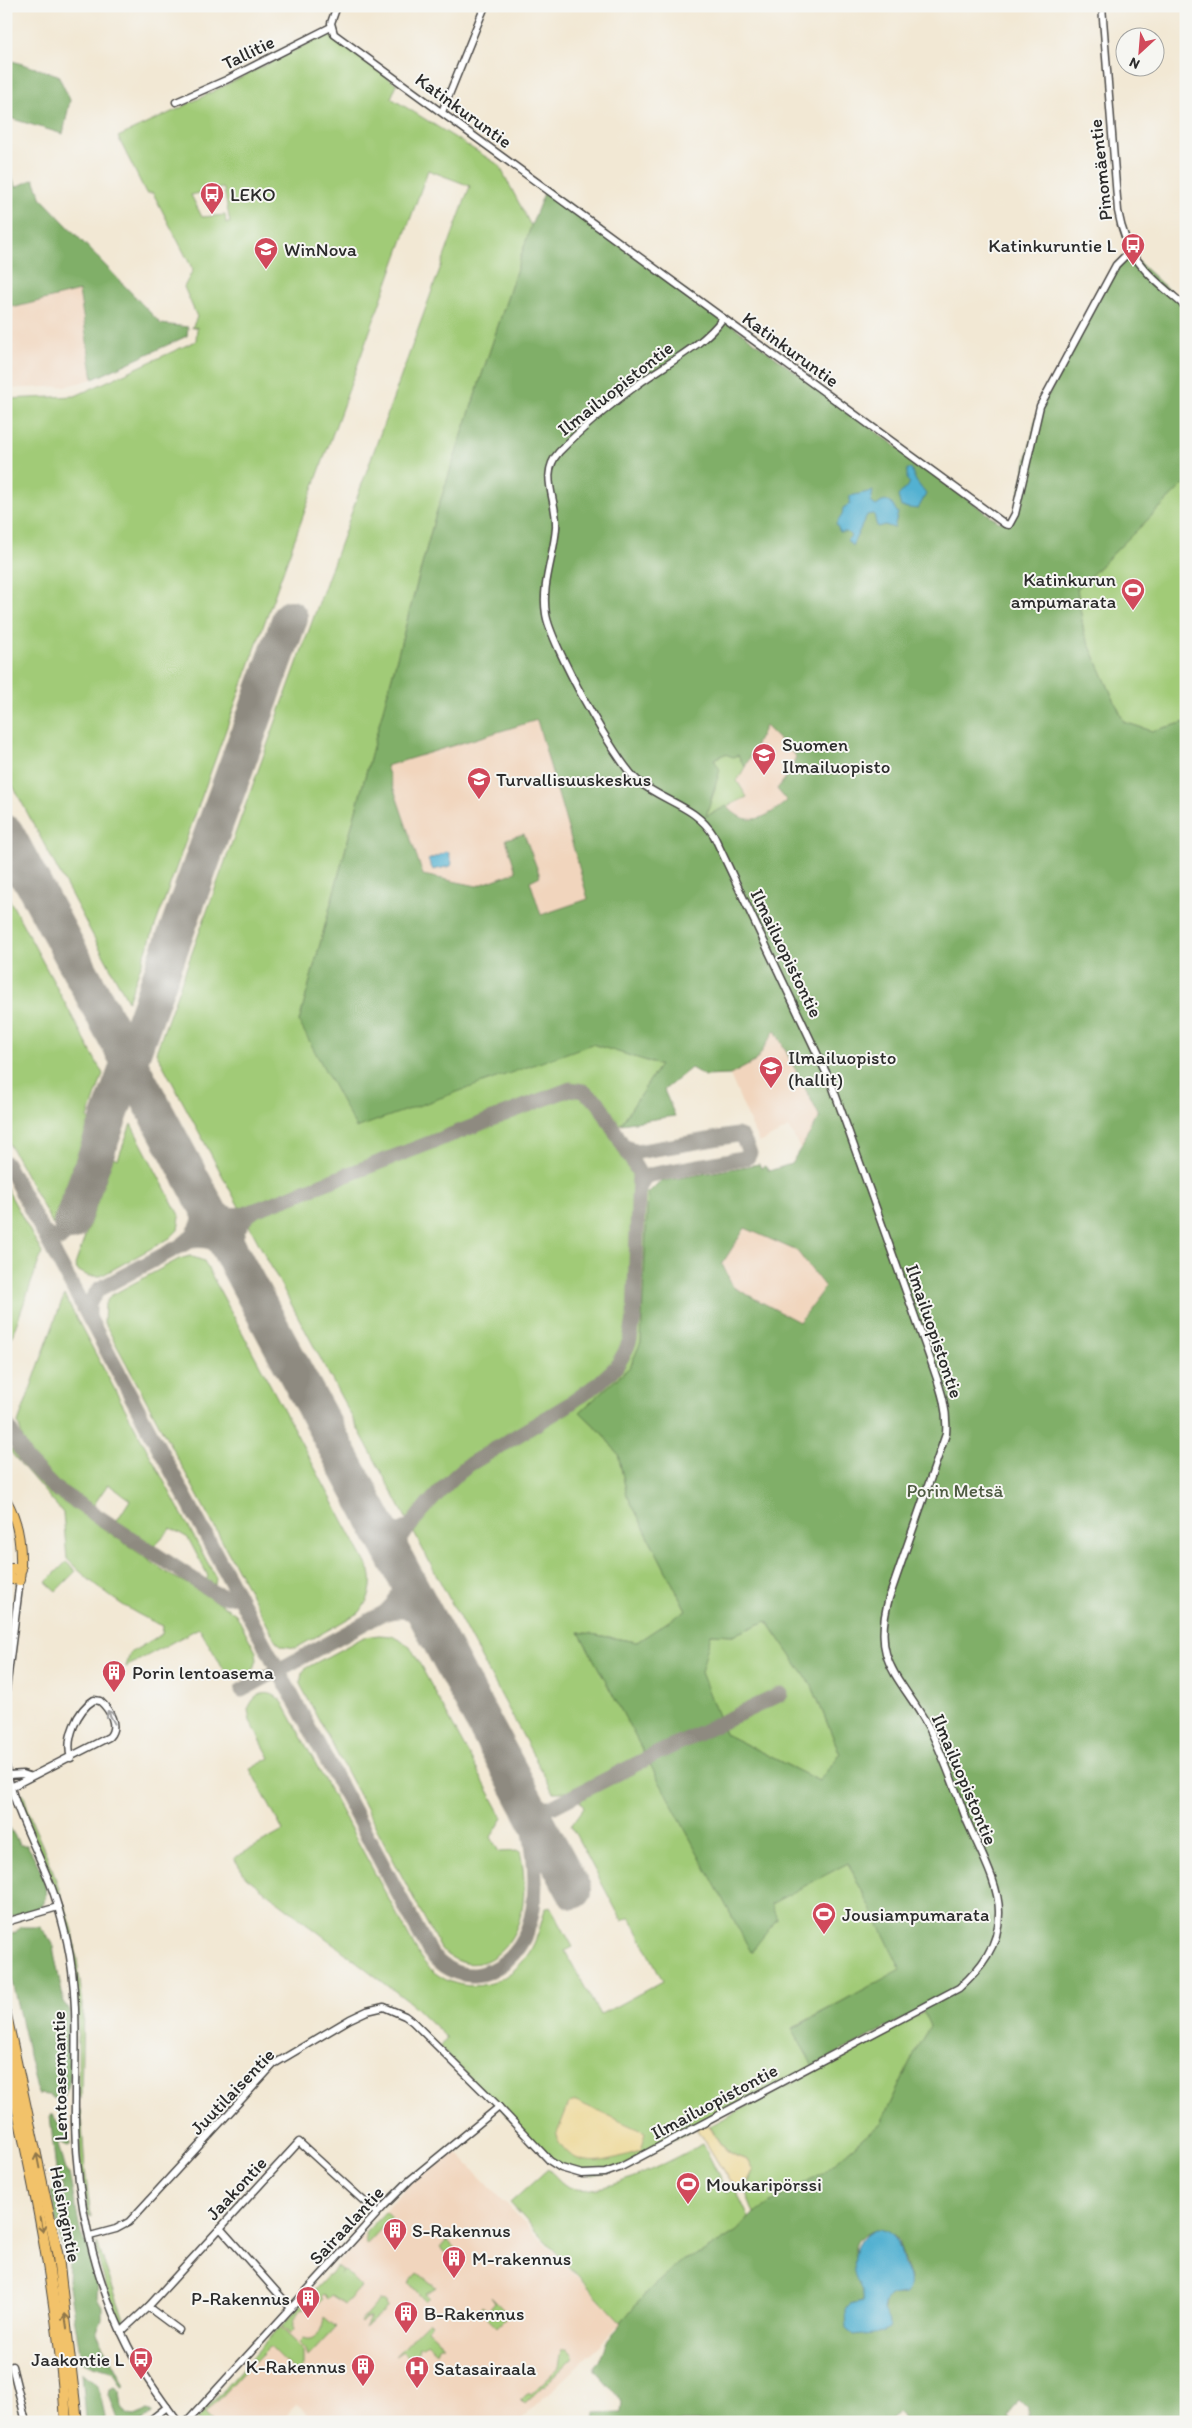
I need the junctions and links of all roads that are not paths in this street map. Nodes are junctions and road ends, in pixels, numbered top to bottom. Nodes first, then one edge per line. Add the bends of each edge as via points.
1 (337, 6) edge
2 (485, 6) edge
3 (1102, 6) edge
4 (331, 27) junction
5 (176, 102) dead end
6 (442, 112) junction
7 (1130, 251) junction
8 (1186, 307) edge
9 (723, 318) junction
10 (6, 1500) edge
11 (6, 1569) edge
12 (20, 1575) junction
13 (6, 1578) edge
14 (6, 1690) edge
15 (71, 1758) junction
16 (6, 1766) edge
17 (8, 1775) junction
18 (29, 1776) junction
19 (11, 1787) junction
20 (58, 1907) junction
21 (6, 1922) edge
22 (6, 2015) edge
23 (6, 2057) edge
24 (499, 2106) junction
25 (377, 2213) junction
26 (220, 2228) junction
27 (90, 2236) junction
28 (148, 2307) junction
29 (290, 2308) junction
30 (179, 2330) dead end
31 (121, 2332) junction
32 (12, 2366) dead end
33 (167, 2407) junction
34 (26, 2422) edge
35 (66, 2422) edge
36 (77, 2422) edge
37 (148, 2422) edge
38 (178, 2422) edge
39 (187, 2422) edge

1 - 4 street
2 - 6 street
3 - 7 street, Pinomäentie via 1118,211
4 - 5 street, Tallitie
4 - 6 street, Katinkuruntie via 334,34
6 - 9 street, Katinkuruntie
7 - 8 street, Pinomäentie via 1148,273
7 - 9 street, Katinkuruntie via 1116,265 1040,406 1015,514 1009,525 999,522
9 - 24 street, Ilmailuopistontie via 700,342 602,412 553,460 549,474 557,522 547,581 546,614 562,656 620,762 644,786 706,822 718,844 832,1084 933,1367 944,1400 946,1434 889,1598 884,1617 884,1651 893,1673 921,1714 943,1759 991,1877 1000,1914 989,1954 959,1988 606,2174 582,2174 561,2168 542,2154
10 - 12 main road via 20,1545
11 - 12 highway
12 - 13 highway
12 - 14 street
15 -> 15 street via 114,1732 115,1724 100,1701 94,1700 80,1712 69,1742
15 - 18 street
16 - 17 street, Lentoasemantie
17 - 18 street
17 - 19 street, Lentoasemantie
18 - 19 street
19 - 20 street, Lentoasemantie
20 - 21 street
20 - 27 street, Lentoasemantie via 74,1992 76,2146
36 -> 22 highway, Helsingintie via 58,2257
23 -> 35 highway, Helsingintie via 52,2280
24 - 25 street, Sairaalantie via 410,2180
24 - 27 street, Juutilaisentie via 405,2016 384,2007 367,2011 274,2064 129,2222
25 - 26 street, Jaakontie via 299,2142
25 - 29 street, Sairaalantie
26 - 28 street, Jaakontie
26 - 29 street
27 - 31 street, Lentoasemantie
28 - 30 street
28 - 31 street, Jaakontie
29 - 39 street, Sairaalantie
31 - 33 street, Lentoasemantie
32 - 34 street
33 - 37 street
33 - 38 street, Lentoasemantie

